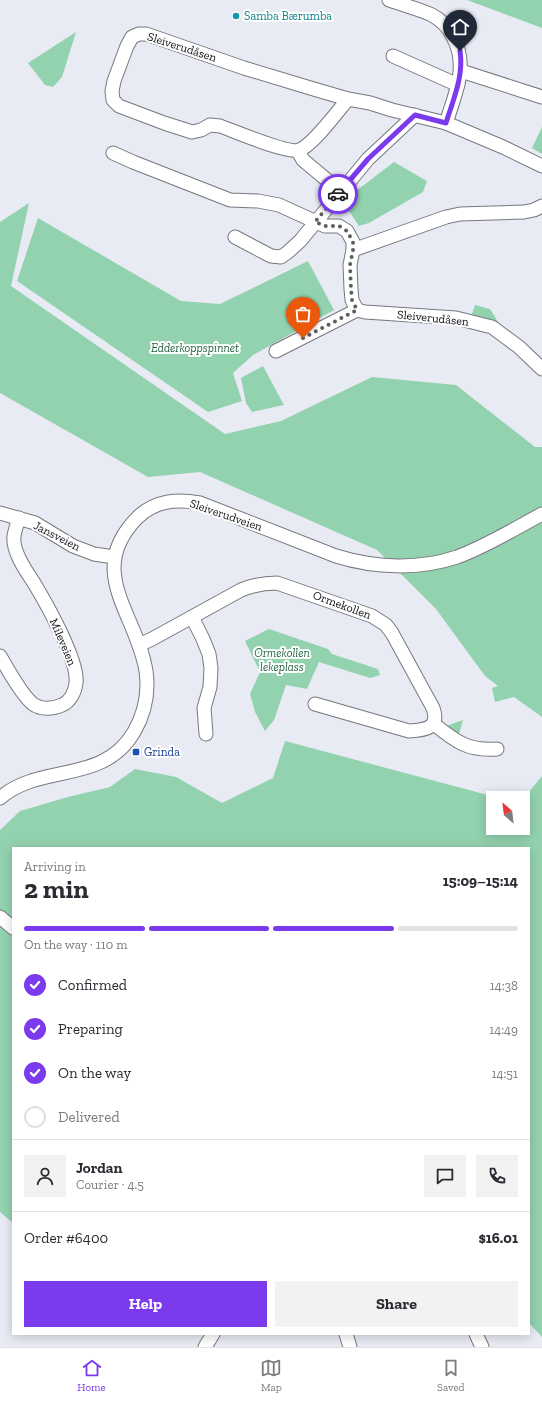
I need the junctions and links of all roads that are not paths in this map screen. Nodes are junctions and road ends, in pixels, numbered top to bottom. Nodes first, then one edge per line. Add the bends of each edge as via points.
1 (389, 0) edge
2 (393, 56) dead end
3 (461, 71) junction
4 (458, 85) junction
5 (542, 97) edge
6 (348, 99) junction
7 (415, 115) junction
8 (446, 123) junction
9 (298, 151) junction
10 (113, 153) dead end
11 (542, 166) edge
12 (340, 191) junction
13 (542, 206) edge
14 (315, 222) junction
15 (235, 237) dead end
16 (353, 250) junction
17 (357, 310) junction
18 (276, 351) dead end
19 (542, 369) edge
20 (0, 513) edge
21 (542, 514) edge
22 (19, 518) junction
23 (114, 558) junction
24 (192, 617) junction
25 (139, 645) junction
26 (0, 656) edge
27 (316, 704) dead end
28 (434, 724) junction
29 (206, 734) dead end
30 (497, 749) dead end
31 (0, 798) edge
32 (0, 917) edge
33 (12, 927) edge
34 (212, 1335) edge
35 (346, 1335) edge
36 (476, 1335) edge
37 (205, 1347) edge
38 (350, 1347) edge
39 (482, 1347) edge

1 - 3 street via 432,15 446,26 460,51
2 - 4 street
3 - 4 street
3 - 5 street
4 - 8 street
6 - 7 street, Sleiverudåsen
6 - 9 street via 308,146
6 - 9 street, Sleiverudåsen via 244,68 146,34 132,37 112,91 113,100 119,106 192,132 210,126 220,126 285,149
7 - 8 street, Sleiverudåsen
7 - 12 street via 368,159
8 - 11 street, Sleiverudåsen
9 - 12 street via 303,160
10 - 14 street via 230,200 279,205
12 - 14 street
13 - 16 street via 524,212 460,214
14 - 15 street via 300,241 281,257 271,256
14 - 16 street via 325,226 339,226 347,231 353,242
16 - 17 street via 350,265 351,289 352,300
17 - 18 street
17 - 19 street, Sleiverudåsen via 456,318 492,328 519,346
20 - 22 street, Jansveien
21 - 23 street, Sleiverudveien via 456,557 403,566 357,562 200,504 184,500 170,501 143,512 133,522 119,543
22 - 23 street, Jansveien via 35,523 73,546
22 - 26 street, Mileveien via 14,537 16,549 70,654 77,683 72,696 56,708 41,708 32,703
23 - 25 street, Sleiverudveien via 119,595
24 - 25 street, Ormekollen
24 - 28 street, Ormekollen via 241,590 265,584 291,587 372,616 386,625 392,633 433,708 436,715
24 - 29 street via 209,654 211,668 210,687 204,708
25 - 31 street, Sleiverudveien via 146,673 146,699 134,733 123,747 90,768 32,782
27 - 28 street via 409,731 429,728
28 - 30 street via 463,745 474,749
32 - 33 street
34 - 37 street
35 - 38 street
36 - 39 street

